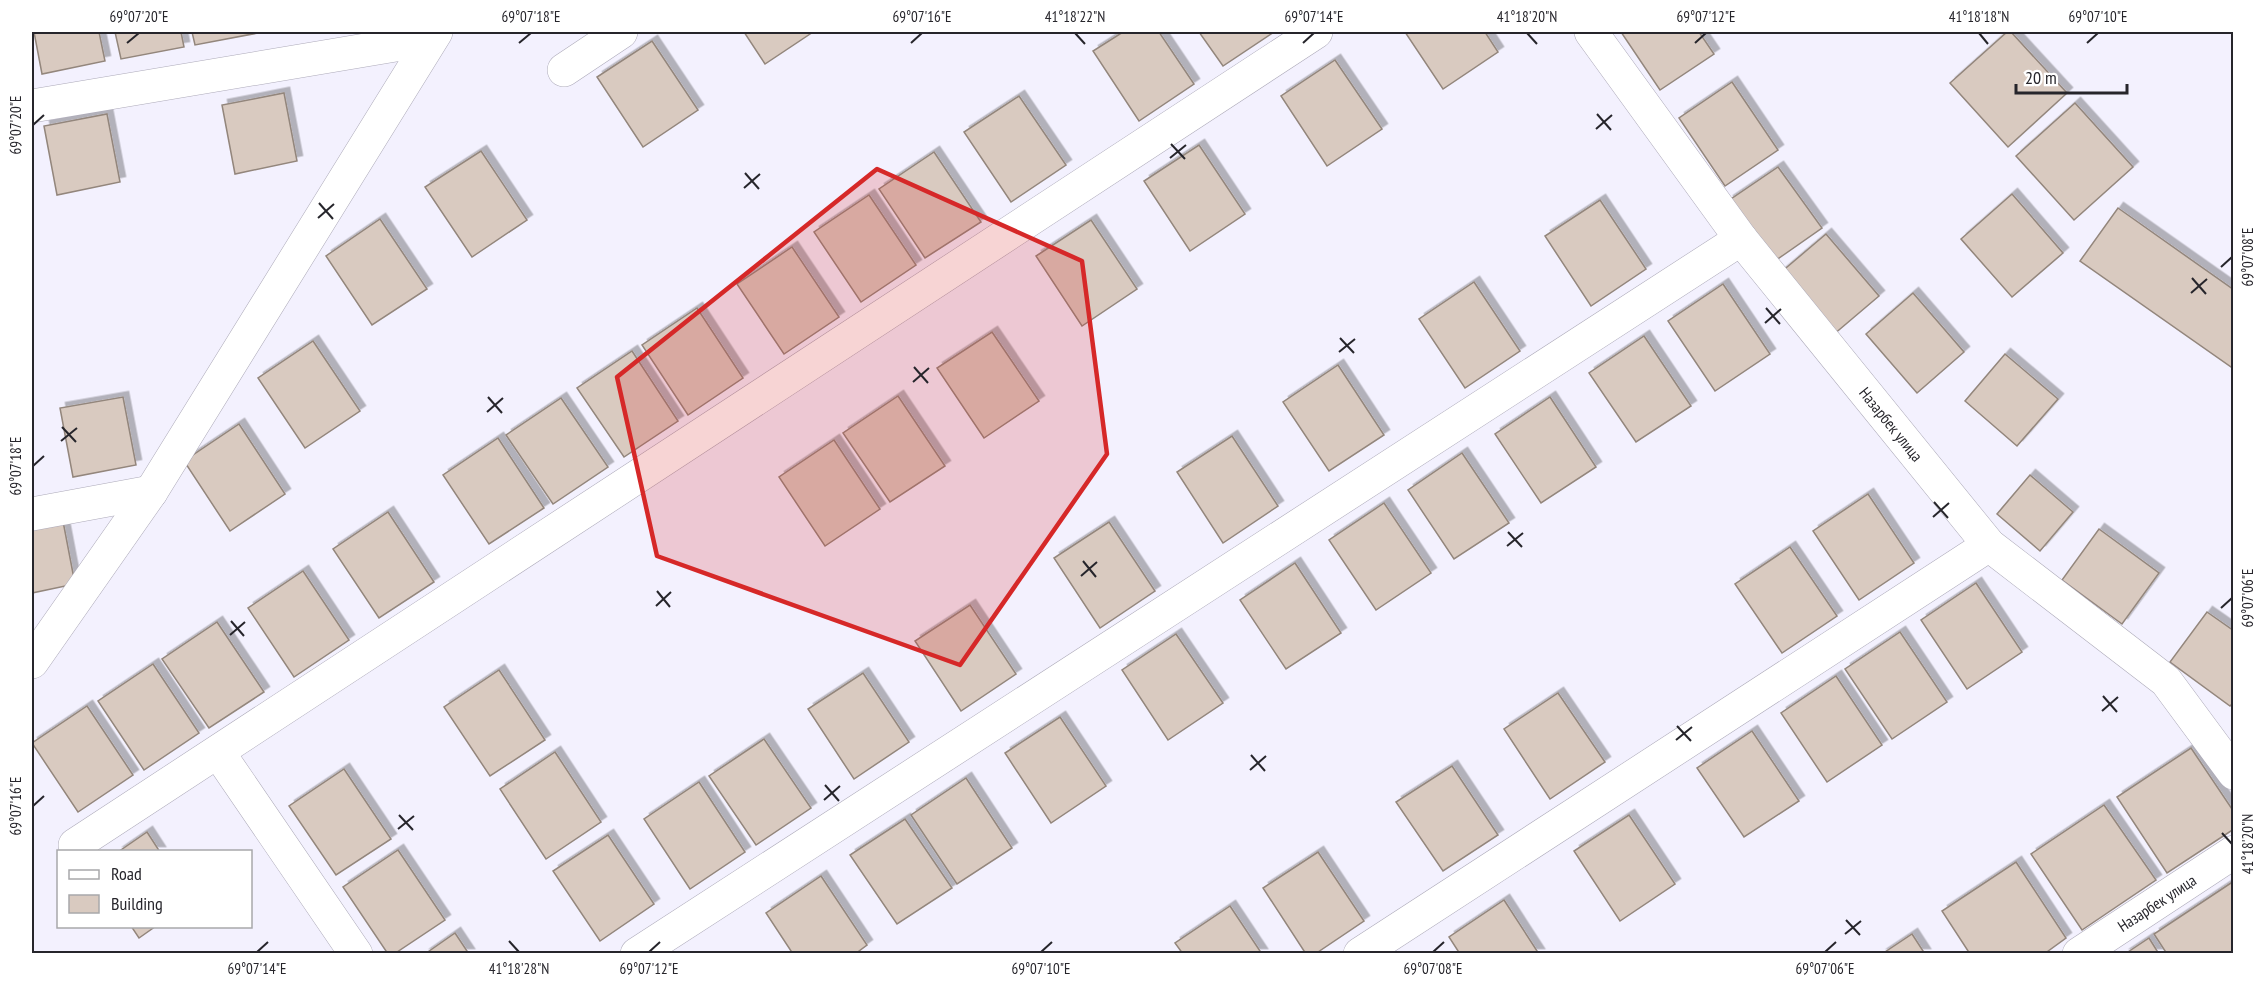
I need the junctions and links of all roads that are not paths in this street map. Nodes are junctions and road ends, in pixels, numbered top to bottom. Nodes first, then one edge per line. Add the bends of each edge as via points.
1 (621, 32) edge
2 (1316, 32) edge
3 (1591, 32) edge
4 (434, 35) edge
5 (564, 70) dead end
6 (32, 106) edge
7 (1741, 240) junction
8 (151, 492) junction
9 (32, 514) edge
10 (1989, 545) junction
11 (32, 662) edge
12 (218, 752) junction
13 (2234, 773) edge
14 (75, 845) dead end
15 (2234, 852) edge
16 (356, 954) edge
17 (637, 954) edge
18 (1360, 954) edge
19 (2079, 954) edge

1 - 5 street
2 - 12 street
3 - 7 street, Назарбек улица
4 - 6 street
4 - 8 street
7 - 10 street, Назарбек улица
7 - 17 street
8 - 9 street
8 - 11 street
10 - 13 street, Назарбек улица via 2166,681
10 - 18 street
12 - 14 street
12 - 16 street
15 - 19 street, Назарбек улица

